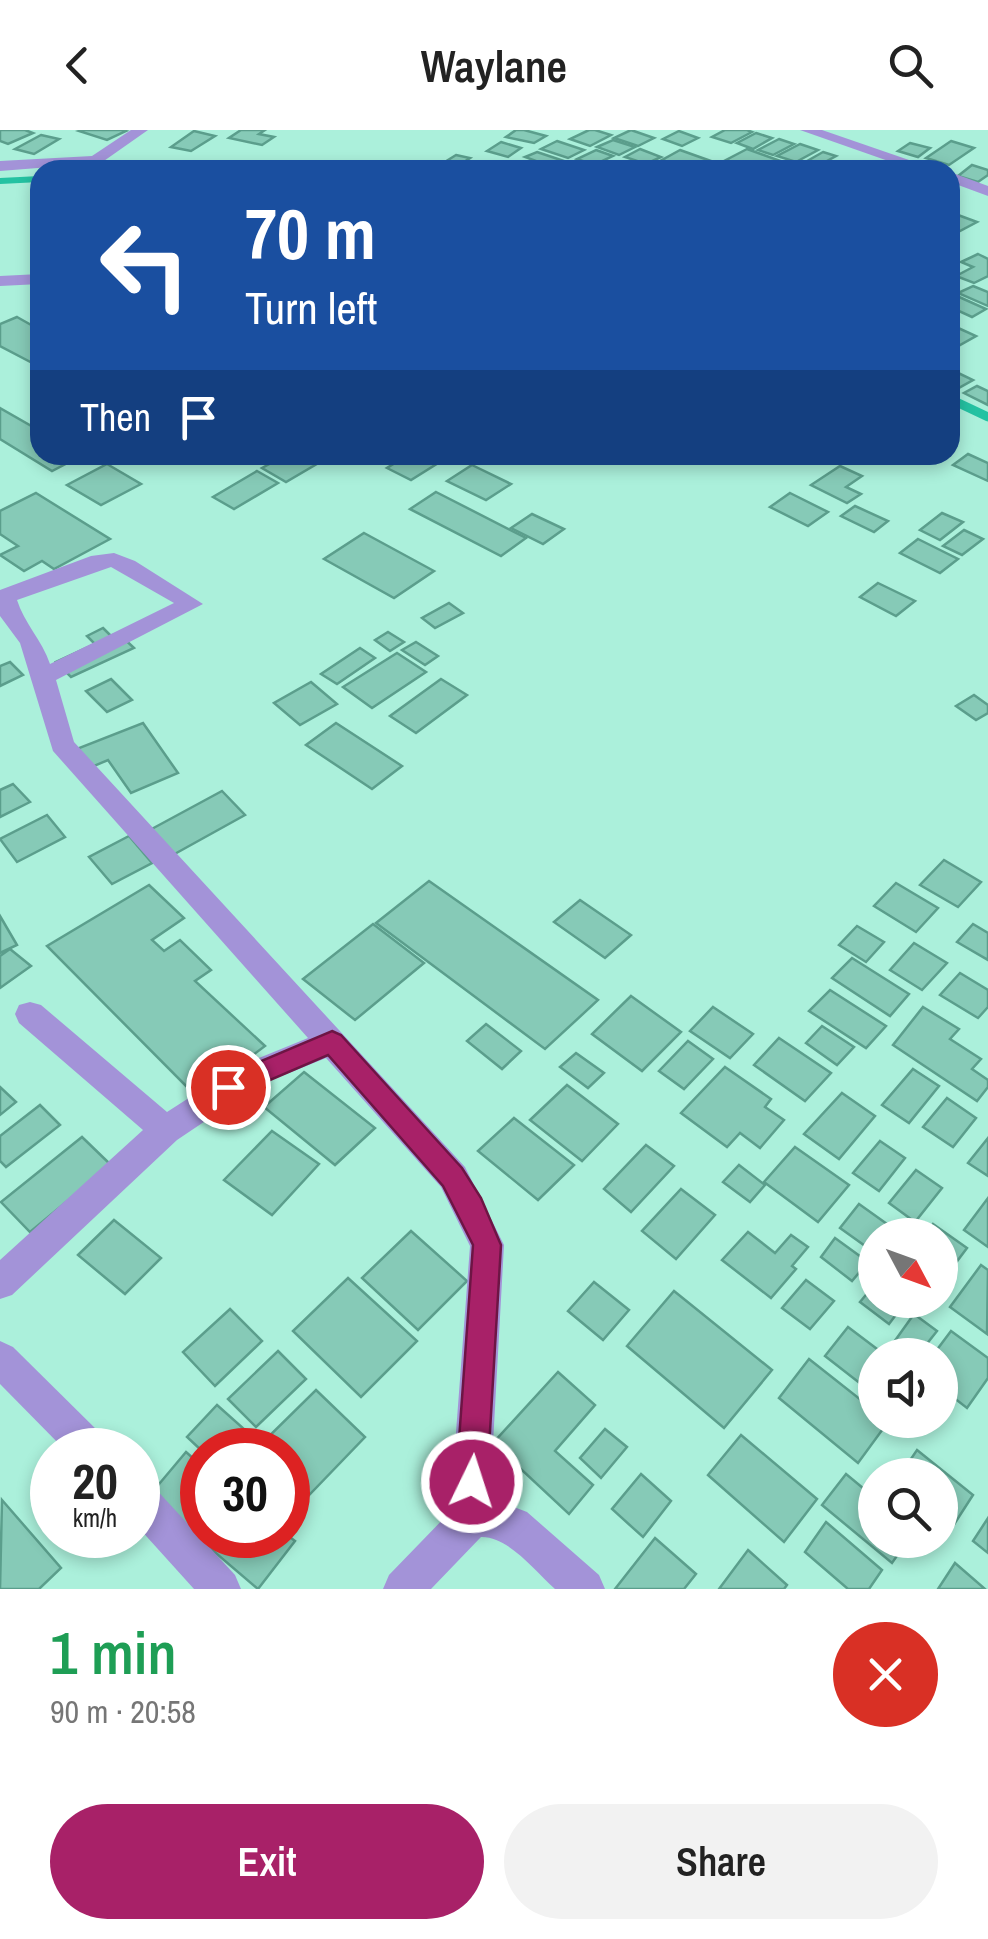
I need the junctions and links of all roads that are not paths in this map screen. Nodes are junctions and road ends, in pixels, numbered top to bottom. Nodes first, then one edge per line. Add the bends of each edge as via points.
1 (140, 130) edge
2 (807, 130) edge
3 (96, 160) edge
4 (899, 160) edge
5 (0, 166) edge
6 (30, 166) edge
7 (30, 180) edge
8 (0, 181) edge
9 (960, 181) edge
10 (988, 191) edge
11 (30, 280) edge
12 (0, 281) edge
13 (3, 597) edge
14 (43, 678) junction
15 (30, 1014) dead end
16 (332, 1042) junction
17 (166, 1130) junction
18 (0, 1283) edge
19 (0, 1359) edge
20 (69, 1428) edge
21 (469, 1521) junction
22 (160, 1523) edge
23 (221, 1589) edge
24 (403, 1589) edge
25 (585, 1589) edge

1 - 3 street
2 - 4 street
5 - 6 street
7 - 8 street
9 - 10 street
11 - 12 street
13 - 14 street via 31,642
13 - 14 street via 114,560 191,604
14 - 16 street via 62,744
15 - 17 street
16 - 17 street via 248,1076
16 - 21 street via 452,1177 487,1245
17 - 18 street
19 - 20 street
21 - 24 street
21 - 25 street via 500,1518
22 - 23 street

